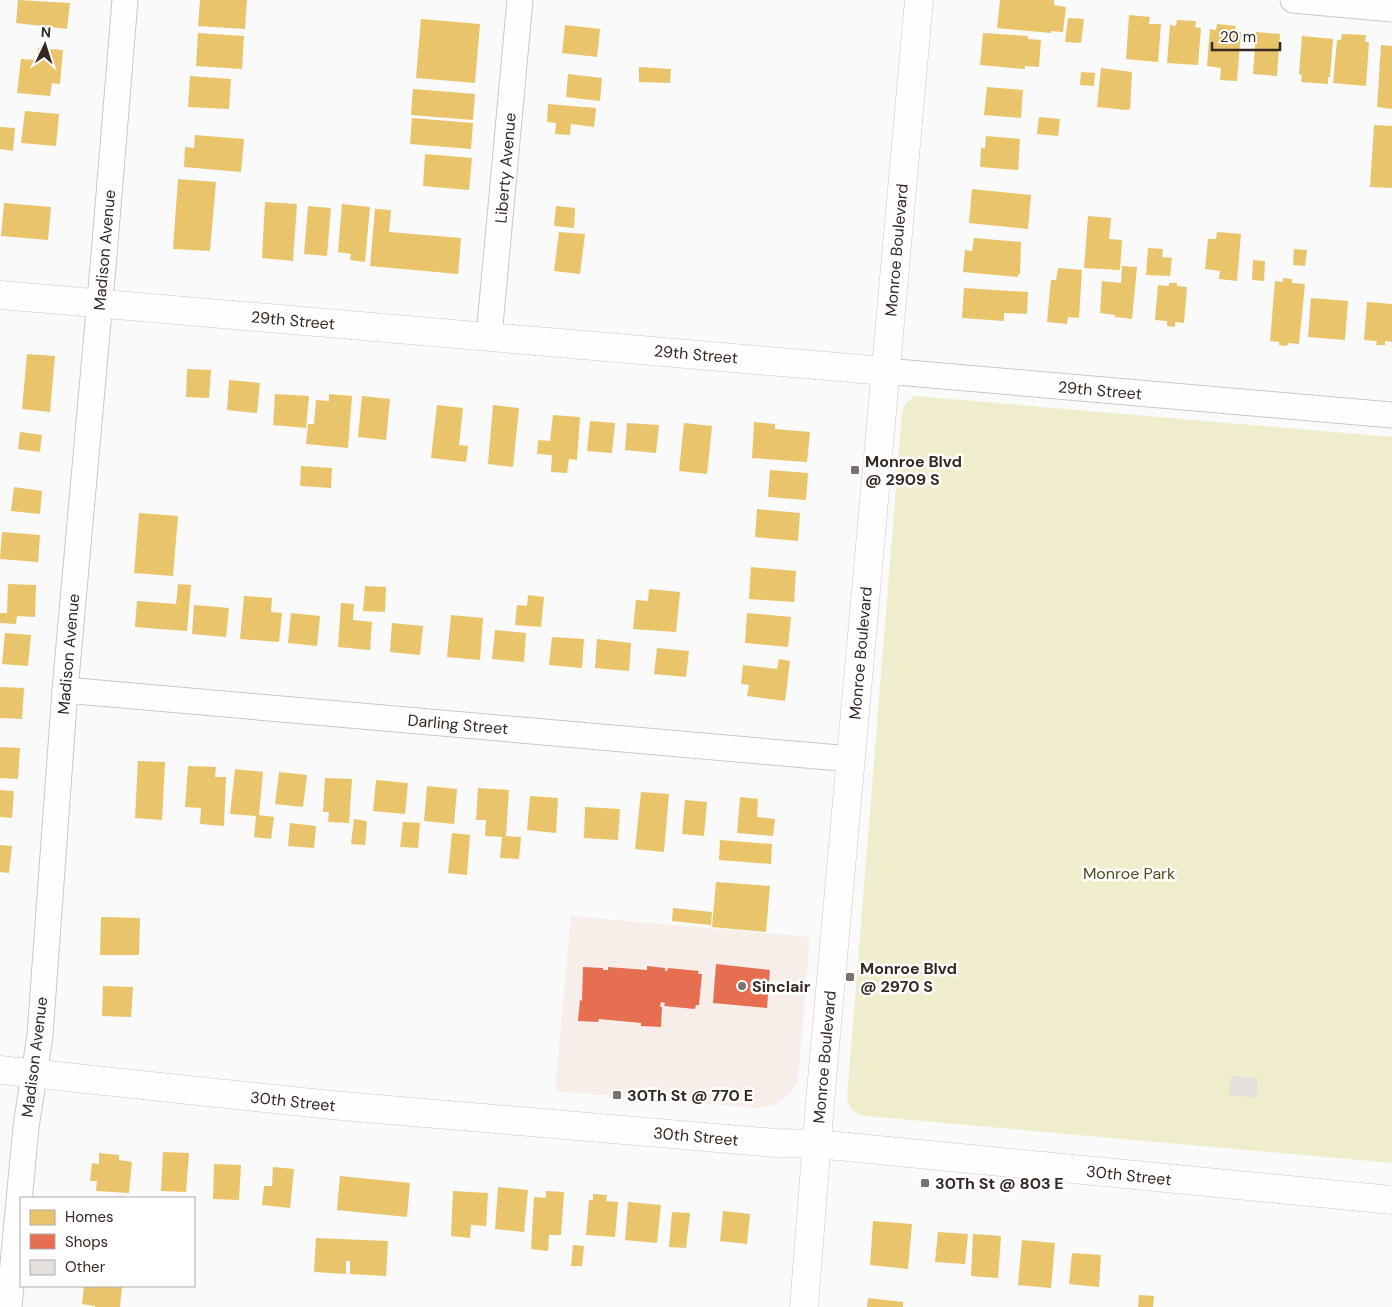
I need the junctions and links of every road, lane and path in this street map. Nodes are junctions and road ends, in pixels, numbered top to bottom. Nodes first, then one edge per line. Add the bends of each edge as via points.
1 (125, 0) edge
2 (520, 0) edge
3 (919, 0) edge
4 (1293, 0) edge
5 (1392, 9) edge
6 (0, 295) edge
7 (99, 304) junction
8 (489, 336) junction
9 (885, 371) junction
10 (1392, 415) edge
11 (65, 690) junction
12 (851, 759) junction
13 (0, 1070) edge
14 (34, 1073) junction
15 (817, 1144) junction
16 (1392, 1200) edge
17 (9, 1307) edge
18 (804, 1307) edge

1 - 7 street, Madison Avenue
2 - 8 street, Liberty Avenue
3 - 9 street, Monroe Boulevard
4 - 5 street
6 - 7 street, 29th Street
7 - 8 street, 29th Street
7 - 11 street, Madison Avenue
8 - 9 street, 29th Street
9 - 10 street, 29th Street
9 - 12 street, Monroe Boulevard
11 - 12 street, Darling Street
11 - 14 street, Madison Avenue via 40,1035
12 - 15 street, Monroe Boulevard
13 - 14 street, 30th Street
14 - 15 street, 30th Street via 331,1105
14 - 17 street, Madison Avenue
15 - 16 street, 30th Street
15 - 18 street, Monroe Boulevard

